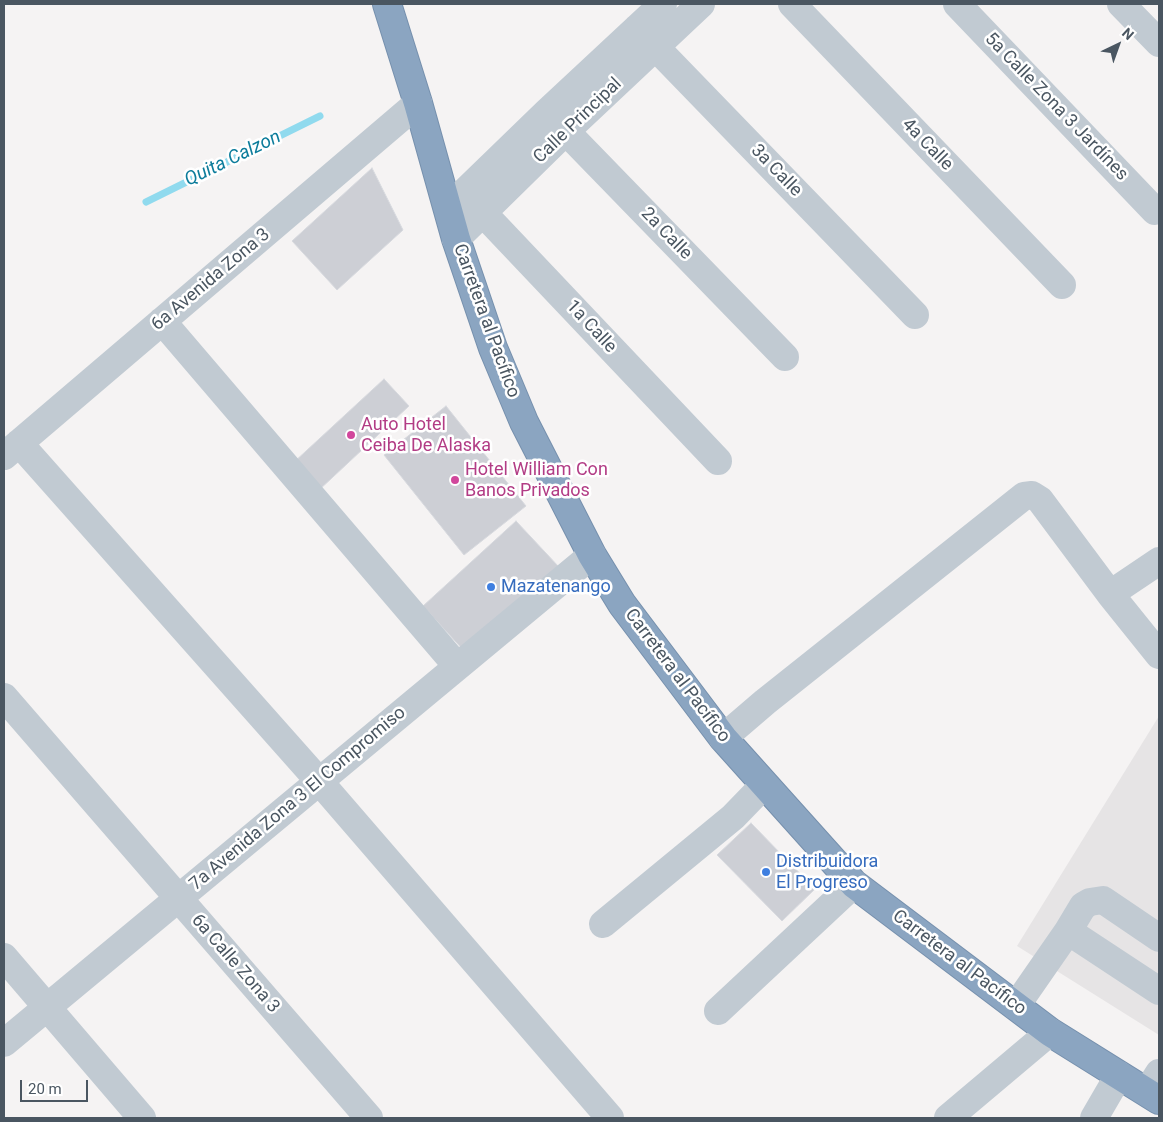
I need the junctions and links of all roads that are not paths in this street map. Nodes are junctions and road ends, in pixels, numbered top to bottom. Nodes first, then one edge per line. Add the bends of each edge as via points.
1 (387, 4) edge
2 (663, 4) edge
3 (701, 4) edge
4 (792, 4) edge
5 (957, 4) edge
6 (1121, 4) edge
7 (637, 28) junction
8 (1159, 43) edge
9 (656, 47) junction
10 (418, 103) junction
11 (547, 112) junction
12 (566, 131) junction
13 (456, 201) junction
14 (1156, 210) dead end
15 (483, 213) junction
16 (456, 239) junction
17 (1062, 285) dead end
18 (915, 315) dead end
19 (162, 321) junction
20 (785, 357) dead end
21 (11, 450) edge
22 (718, 461) dead end
23 (592, 555) junction
24 (1159, 561) edge
25 (1110, 594) junction
26 (1159, 655) edge
27 (457, 666) junction
28 (4, 697) edge
29 (723, 738) junction
30 (319, 781) junction
31 (764, 786) junction
32 (854, 884) junction
33 (178, 898) junction
34 (603, 924) dead end
35 (1068, 931) junction
36 (1159, 938) edge
37 (4, 957) edge
38 (1159, 991) edge
39 (1016, 1006) junction
40 (47, 1007) junction
41 (718, 1012) dead end
42 (1050, 1032) junction
43 (4, 1043) edge
44 (1119, 1075) junction
45 (1155, 1088) edge
46 (142, 1118) edge
47 (369, 1118) edge
48 (610, 1118) edge
49 (948, 1118) edge
50 (1094, 1118) edge

1 - 10 highway, Carretera al Pacífico
2 - 7 street, Calle Principal
3 - 9 street, Calle Principal
4 - 17 street, 4a Calle
5 - 14 street, 5a Calle Zona 3 Jardínes
6 - 8 street
7 - 9 street, 3a Calle
7 - 11 street, Calle Principal
9 - 12 street, Calle Principal
9 - 18 street, 3a Calle
10 - 13 highway, Carretera al Pacífico
10 - 19 street, 6a Avenida Zona 3
11 - 12 street, 2a Calle
11 - 13 street, Calle Principal
12 - 15 street, Calle Principal
12 - 20 street, 2a Calle
13 - 15 street, 1a Calle
13 - 16 highway, Carretera al Pacífico
15 - 16 street, Calle Principal
15 - 22 street, 1a Calle
16 - 23 highway, Carretera al Pacífico via 493,348 524,422
19 - 21 street, 6a Avenida Zona 3
19 - 27 street
21 - 30 street
23 - 27 street, 7a Avenida Zona 3 El Compromiso
23 - 29 highway, Carretera al Pacífico via 622,604
24 - 25 street
25 - 26 street
25 - 29 street via 1040,500 1032,495 1024,496
27 - 30 street, 7a Avenida Zona 3 El Compromiso
28 - 33 street, 6a Calle Zona 3
29 - 31 highway, Carretera al Pacífico
30 - 33 street, 7a Avenida Zona 3 El Compromiso
30 - 48 street
31 - 32 highway, Carretera al Pacífico
31 - 34 street via 733,817
32 - 39 highway, Carretera al Pacífico
32 - 41 street
33 - 40 street, 7a Avenida Zona 3 El Compromiso
33 - 47 street, 6a Calle Zona 3
35 - 36 street via 1083,906 1103,900
35 - 38 street
35 - 39 street
37 - 40 street
39 - 42 highway, Carretera al Pacífico
40 - 43 street, 7a Avenida Zona 3 El Compromiso
40 - 46 street
42 - 44 highway, Carretera al Pacífico
42 - 49 street
44 - 45 highway, Carretera al Pacífico
44 - 50 street

